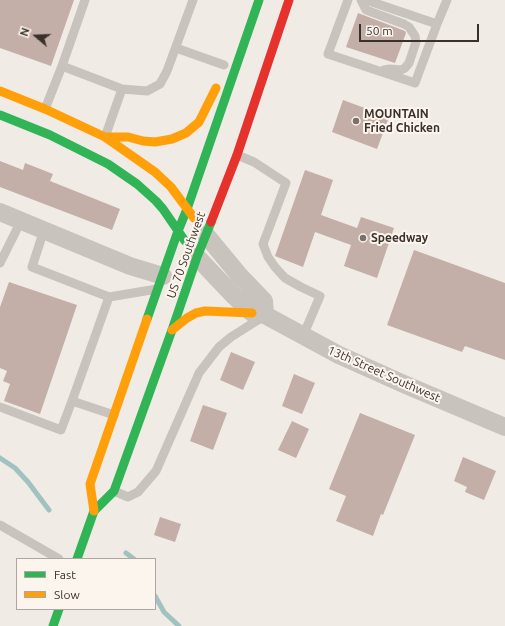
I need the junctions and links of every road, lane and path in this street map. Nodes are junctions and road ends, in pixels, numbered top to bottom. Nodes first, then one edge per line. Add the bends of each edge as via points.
1 (85, 0) edge
2 (193, 0) edge
3 (259, 0) edge
4 (289, 0) edge
5 (348, 0) edge
6 (361, 0) edge
7 (366, 0) edge
8 (447, 0) edge
9 (437, 24) junction
10 (176, 48) junction
11 (62, 66) junction
12 (223, 68) joint
13 (381, 71) junction
14 (122, 89) junction
15 (0, 91) edge
16 (45, 109) junction
17 (0, 115) edge
18 (105, 137) junction
19 (237, 155) junction
20 (187, 209) junction
21 (0, 212) edge
22 (21, 221) junction
23 (44, 230) junction
24 (178, 232) junction
25 (206, 235) junction
26 (197, 257) junction
27 (0, 263) edge
28 (160, 283) junction
29 (109, 298) junction
30 (259, 314) junction
31 (172, 330) junction
32 (303, 336) junction
33 (72, 401) junction
34 (0, 407) edge
35 (114, 415) junction
36 (505, 426) edge
37 (114, 491) junction
38 (94, 511) junction
39 (0, 525) edge
40 (58, 558) edge
41 (77, 558) edge
42 (59, 610) edge
43 (53, 626) edge

1 - 11 lane
2 - 10 lane
3 - 20 main road, US 70 Southwest
4 - 19 main road, US 70 Southwest
5 - 13 lane via 328,54
6 - 13 lane via 366,10 404,24 415,36 414,49 405,68
7 - 9 lane
8 - 9 lane
9 - 13 lane via 415,83
10 - 12 lane
10 - 14 lane via 160,84 147,91
11 - 14 lane
11 - 16 lane
12 - 18 main road via 199,122 186,134 155,142 128,137
14 - 18 lane
15 - 16 main road
16 - 18 main road
17 - 24 main road, 13th Street Southwest via 50,135 108,164 137,184 156,202
18 - 20 main road via 155,172 171,187
19 - 25 main road, US 70 Southwest
19 - 32 lane via 254,162 286,183 263,244 268,257 285,278 320,296
20 - 24 main road, US 70 Southwest
20 - 25 main road
21 - 22 street
22 - 23 street
22 - 27 lane
23 - 28 street via 130,266
23 - 29 lane via 32,267
24 - 26 main road, 13th Street Southwest
24 - 28 main road, US 70 Southwest
25 - 26 main road, US 70 Southwest
25 - 30 street via 264,301
26 - 30 street, 13th Street Southwest via 234,296
26 - 31 main road, US 70 Southwest
28 - 29 lane
28 - 35 main road, US 70 Southwest
29 - 33 lane
30 - 31 main road via 205,311 187,318
30 - 32 street, 13th Street Southwest
30 - 37 lane via 219,347 199,373 156,471 138,492 128,497
31 - 37 main road, US 70 Southwest
32 - 36 street, 13th Street Southwest via 339,355
33 - 34 lane via 61,430
33 - 35 lane
35 - 38 main road, US 70 Southwest via 90,484
37 - 38 main road, US 70 Southwest
38 - 41 main road, US 70 Southwest
39 - 40 lane
42 - 43 main road

